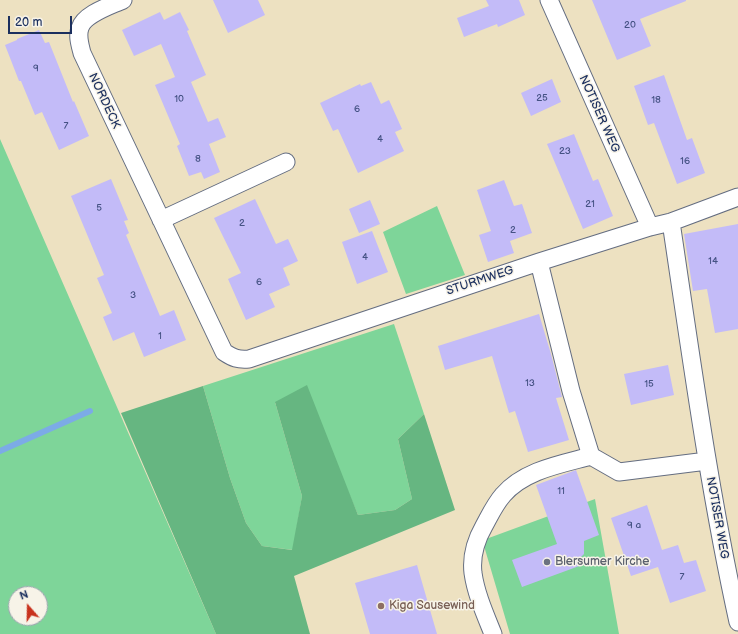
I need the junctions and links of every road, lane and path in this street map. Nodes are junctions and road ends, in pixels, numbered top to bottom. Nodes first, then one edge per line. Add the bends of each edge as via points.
1 (123, 0) edge
2 (549, 0) edge
3 (286, 162) dead end
4 (738, 197) edge
5 (161, 220) junction
6 (671, 222) junction
7 (650, 227) junction
8 (538, 262) junction
9 (224, 352) joint
10 (591, 456) junction
11 (707, 462) junction
12 (738, 622) edge
13 (493, 634) edge

1 - 5 street, NORDECK via 95,13 82,23 79,41 82,53
2 - 7 street, NOTISER WEG
3 - 5 street
4 - 6 street, STURMWEG
5 - 9 street, NORDECK
6 - 7 street, STURMWEG
6 - 11 street, NOTISER WEG
7 - 8 street, STURMWEG
8 - 9 street, STURMWEG via 249,359 232,358
8 - 10 street via 571,391
10 - 11 street, NOTISER WEG via 619,472
10 - 13 street via 543,470 516,482 494,507 472,556 476,588
11 - 12 street, NOTISER WEG

